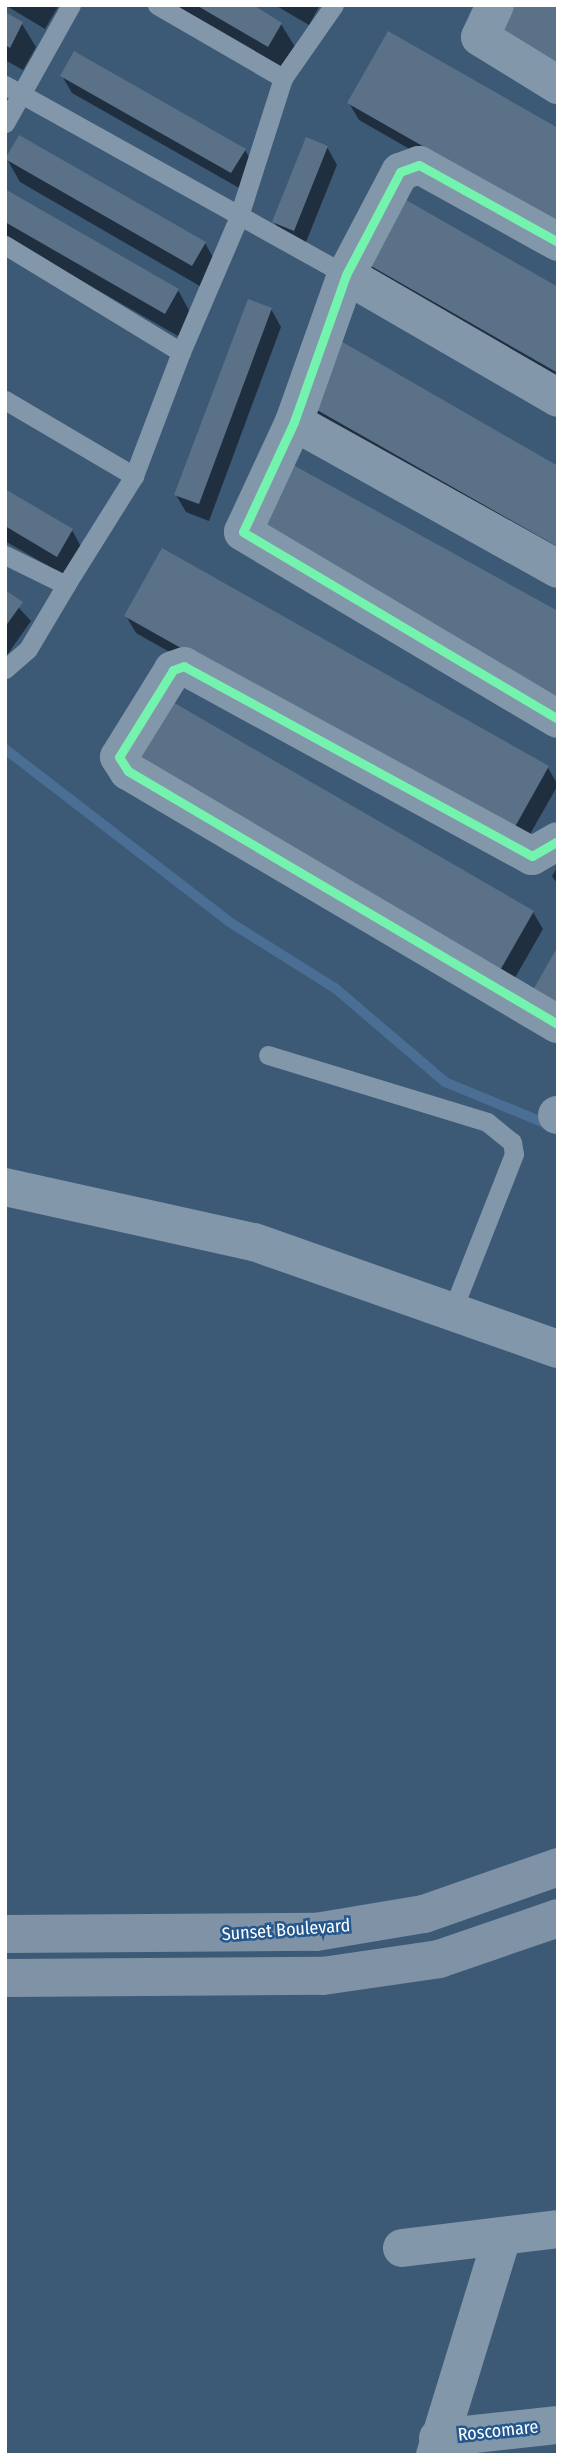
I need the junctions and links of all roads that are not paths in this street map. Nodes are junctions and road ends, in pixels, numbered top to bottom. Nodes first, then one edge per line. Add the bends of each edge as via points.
1 (71, 5) edge
2 (157, 5) edge
3 (334, 5) edge
4 (495, 5) edge
5 (283, 78) junction
6 (558, 85) edge
7 (14, 90) edge
8 (5, 123) edge
9 (238, 219) junction
10 (558, 242) edge
11 (5, 245) edge
12 (346, 275) junction
13 (181, 352) junction
14 (558, 398) edge
15 (5, 400) edge
16 (294, 422) junction
17 (134, 476) junction
18 (5, 555) edge
19 (558, 569) edge
20 (66, 585) junction
21 (5, 669) edge
22 (558, 719) edge
23 (558, 841) edge
24 (558, 1024) edge
25 (268, 1055) dead end
26 (5, 1188) edge
27 (453, 1309) junction
28 (558, 1349) edge
29 (558, 1867) edge
30 (558, 1918) edge
31 (5, 1934) edge
32 (5, 1978) edge
33 (558, 2230) edge
34 (501, 2240) junction
35 (402, 2248) dead end
36 (558, 2425) edge
37 (436, 2446) edge

1 - 7 lane
2 - 5 lane
3 - 5 lane
4 - 6 street via 480,37
5 - 9 lane
7 - 8 lane
7 - 9 lane
9 - 12 lane
9 - 13 lane
10 - 12 street via 409,164
11 - 13 lane
12 - 14 street
12 - 16 street
13 - 17 lane
15 - 17 lane
16 - 19 street
16 - 22 street via 246,537
17 - 20 lane
18 - 20 lane
20 - 21 lane via 28,649
23 - 24 street via 532,856 184,666 173,670 119,757 128,771
25 - 27 lane via 487,1122 512,1142 514,1154
26 - 27 street via 254,1242
27 - 28 street
29 - 31 main road, Sunset Boulevard via 424,1914 316,1932
30 - 32 main road via 439,1959 323,1976 211,1982
33 - 34 street
34 - 35 street
34 - 37 street
36 - 37 street, Roscomare

